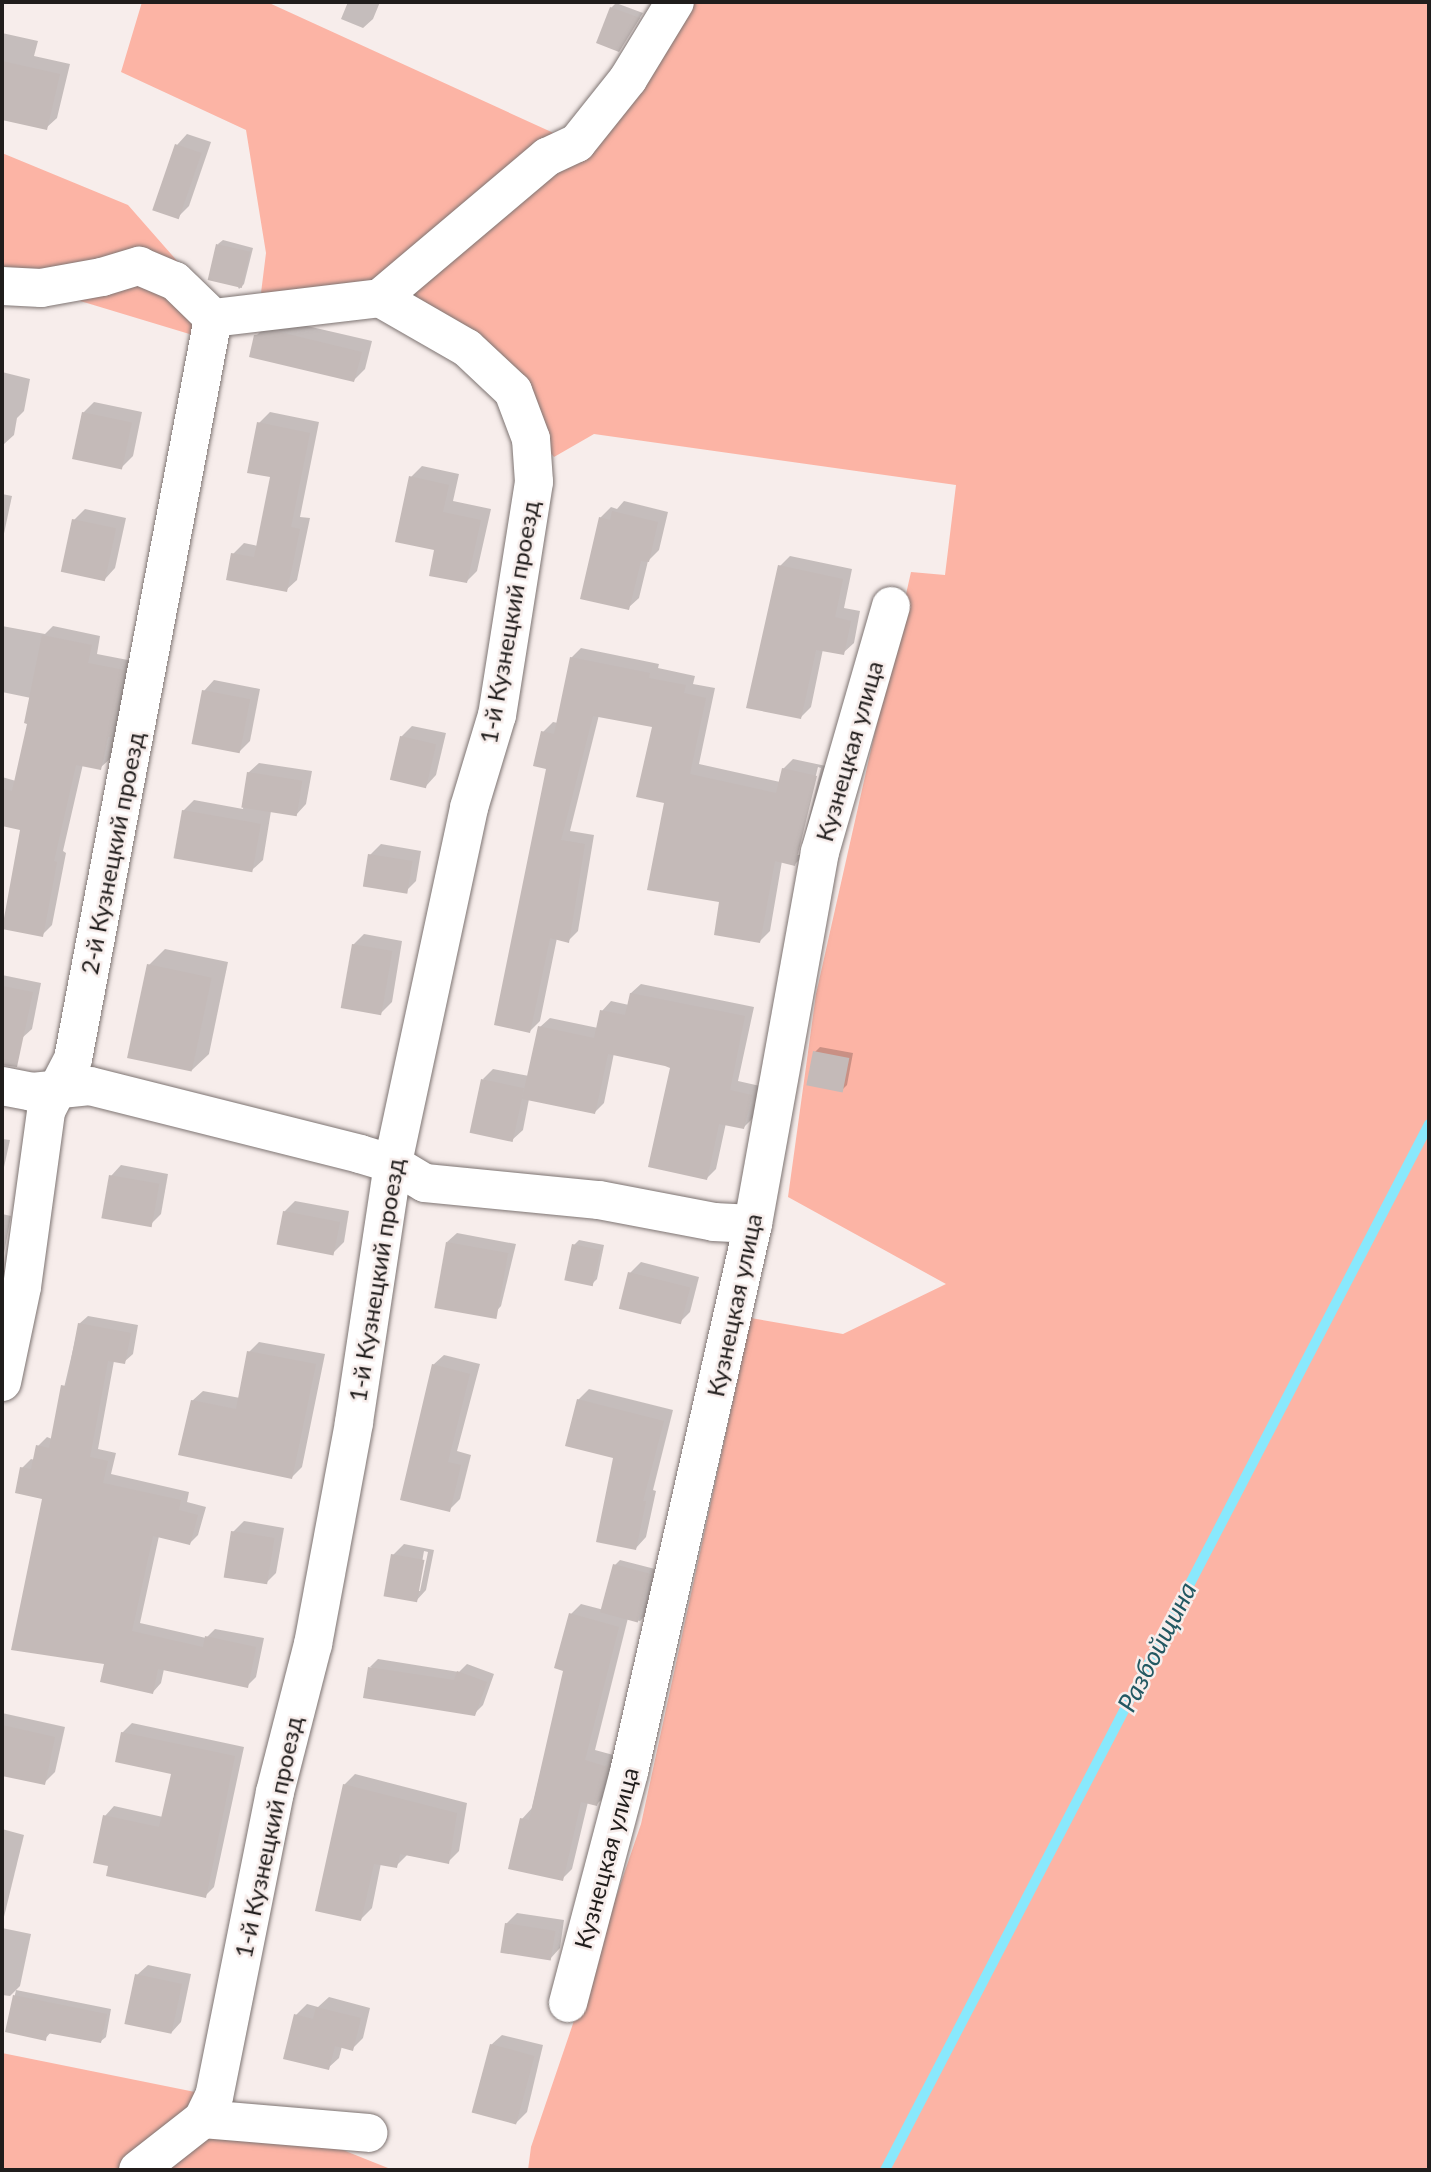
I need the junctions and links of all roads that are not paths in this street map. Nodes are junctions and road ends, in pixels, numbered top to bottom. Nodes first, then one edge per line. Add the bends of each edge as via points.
1 (675, 2) edge
2 (2, 286) edge
3 (380, 298) junction
4 (213, 318) junction
5 (891, 606) dead end
6 (2, 1086) edge
7 (58, 1090) junction
8 (393, 1164) junction
9 (753, 1224) junction
10 (2, 1382) edge
11 (568, 2003) dead end
12 (203, 2119) junction
13 (368, 2133) dead end
14 (138, 2170) edge

1 - 3 street via 628,79 577,144 547,157
2 - 4 street via 41,288 139,266 176,281
3 - 4 street
3 - 8 street, 1-й Кузнецкий проезд via 467,348 513,391 531,439 534,482 497,715 468,808
4 - 7 street, 2-й Кузнецкий проезд via 73,1059
5 - 9 street, Кузнецкая улица via 820,852
6 - 7 street
7 - 8 street via 90,1086
7 - 10 street, 2-й Кузнецкий проезд via 46,1111 22,1287
8 - 9 street via 425,1183 599,1200 714,1222
8 - 12 street, 1-й Кузнецкий проезд via 354,1423 313,1644 275,1792 214,2096
9 - 11 street, Кузнецкая улица via 629,1772
12 - 13 street
12 - 14 street

